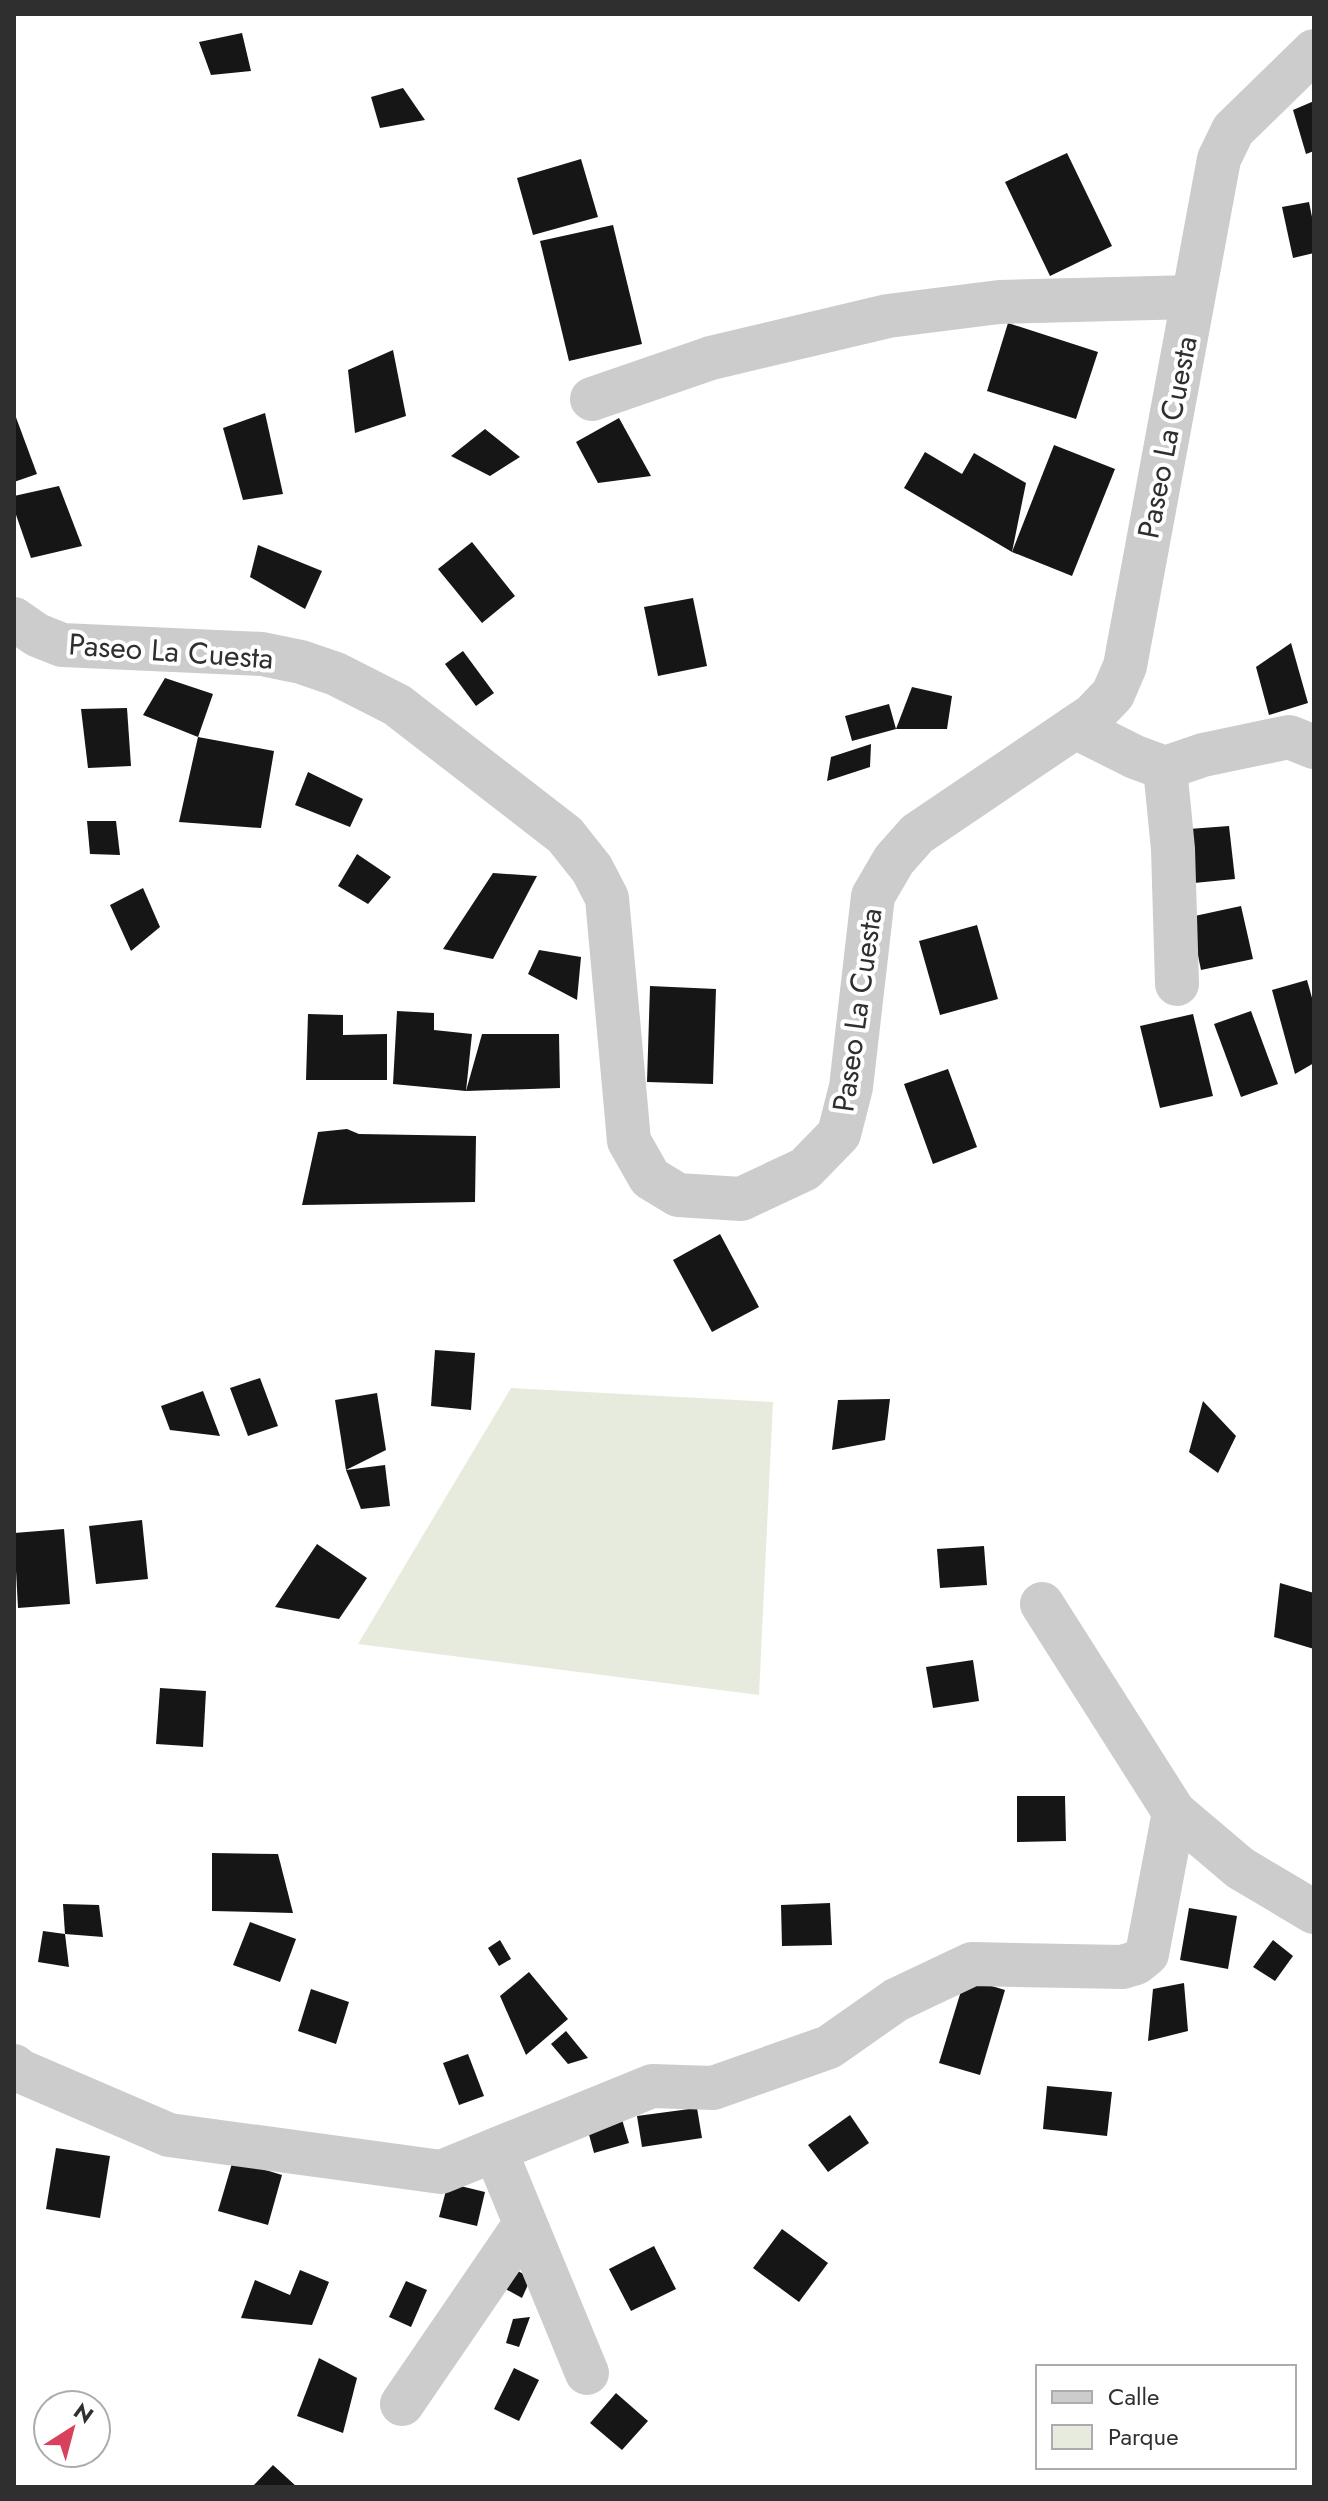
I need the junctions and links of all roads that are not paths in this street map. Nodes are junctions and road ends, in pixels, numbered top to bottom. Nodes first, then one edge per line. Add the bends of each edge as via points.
1 (1314, 51) edge
2 (1193, 297) junction
3 (592, 399) dead end
4 (14, 619) edge
5 (1075, 727) junction
6 (1314, 747) edge
7 (1165, 768) junction
8 (1177, 984) dead end
9 (1042, 1604) dead end
10 (1174, 1812) junction
11 (1314, 1912) edge
12 (14, 2066) edge
13 (495, 2150) junction
14 (525, 2224) junction
15 (587, 2373) dead end
16 (402, 2404) dead end

1 - 2 street, Paseo La Cuesta via 1233,130 1219,159
2 - 3 street via 999,302 888,316 711,358
2 - 5 street, Paseo La Cuesta via 1125,666 1113,694
4 - 5 street, Paseo La Cuesta via 62,645 262,654 336,674 397,705 565,835 607,898 629,1141 650,1178 678,1195 741,1199 805,1169 839,1134 851,1087 873,896 917,834
5 - 7 street
6 - 7 street via 1289,737
7 - 8 street
9 - 10 street
10 - 11 street via 1240,1868
10 - 13 street via 1147,1954 1136,1963 972,1964 896,2000 829,2047 713,2088 652,2086
12 - 13 street via 169,2135 441,2172
13 - 14 street
14 - 15 street
14 - 16 street

